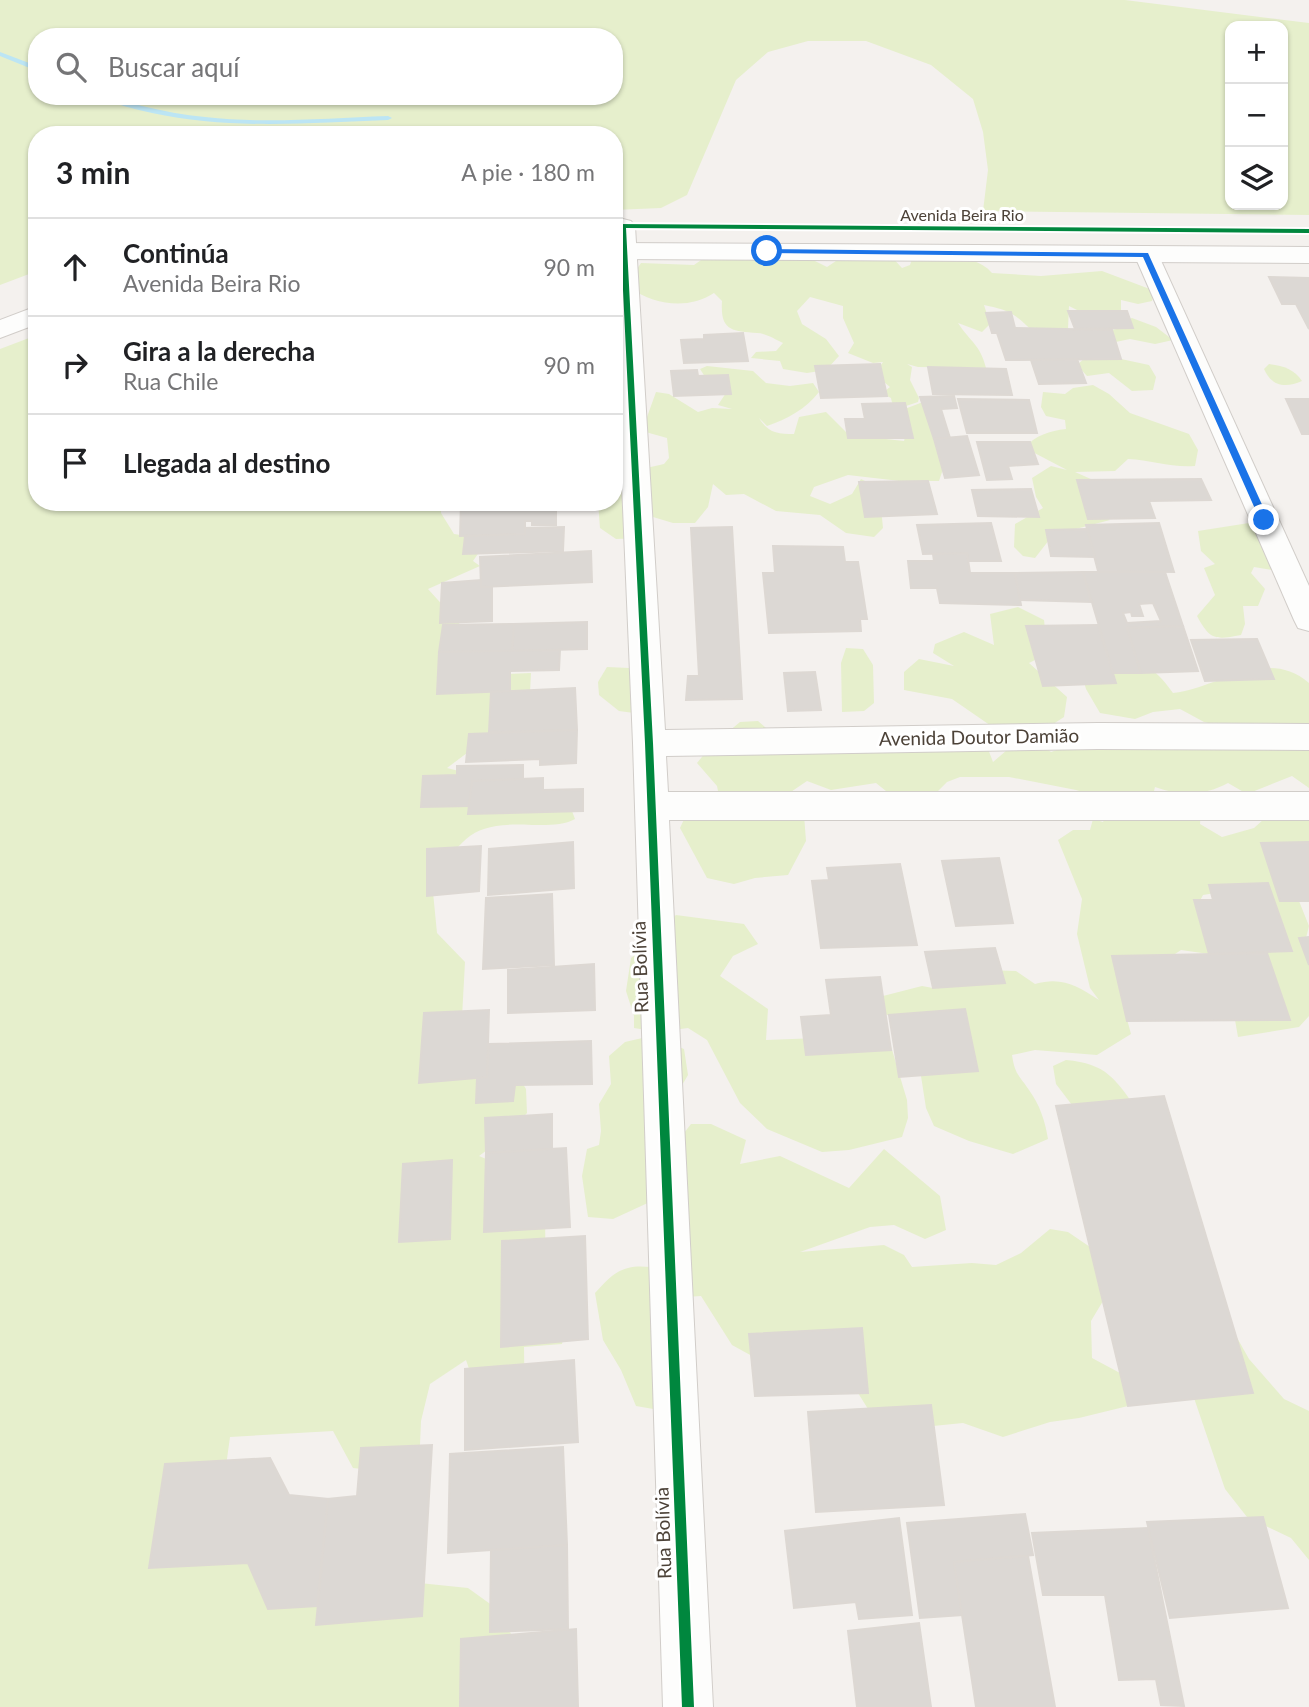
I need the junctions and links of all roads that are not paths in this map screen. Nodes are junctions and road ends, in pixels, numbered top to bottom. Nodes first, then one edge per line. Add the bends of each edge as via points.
1 (1309, 231) edge
2 (623, 238) edge
3 (623, 238) edge
4 (1146, 254) junction
5 (1309, 255) edge
6 (623, 290) edge
7 (28, 293) edge
8 (0, 304) edge
9 (28, 318) edge
10 (0, 330) edge
11 (1309, 620) edge
12 (1309, 737) edge
13 (649, 743) junction
14 (651, 806) junction
15 (1309, 806) edge
16 (688, 1707) edge

1 - 2 street, Avenida Beira Rio
3 - 4 street, Avenida Beira Rio
4 - 5 street, Avenida Beira Rio
4 - 11 street
6 - 13 street, Rua Bolívia
7 - 8 street
9 - 10 street
12 - 13 street, Avenida Doutor Damião
13 - 14 street, Rua Bolívia
14 - 15 street
14 - 16 street, Rua Bolívia

